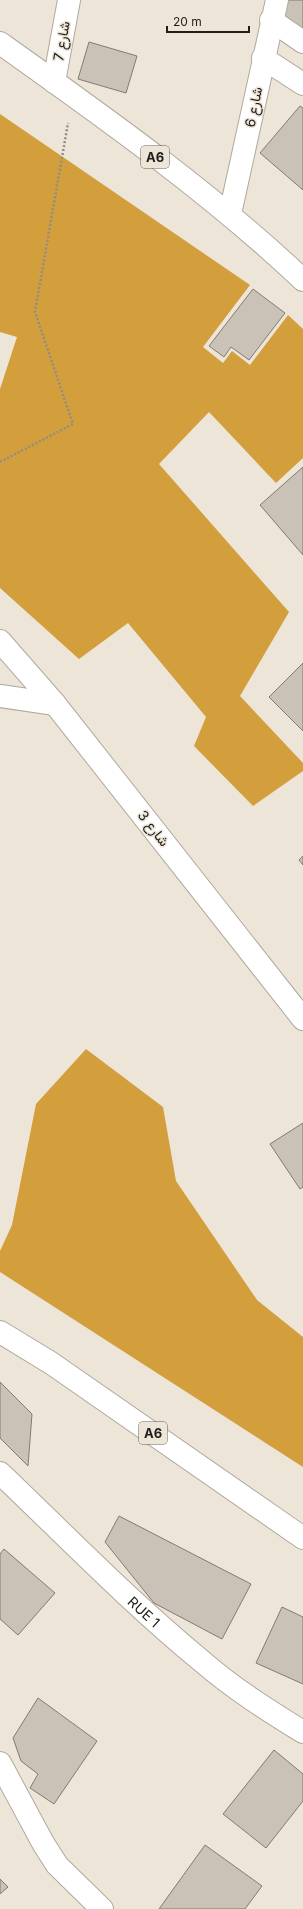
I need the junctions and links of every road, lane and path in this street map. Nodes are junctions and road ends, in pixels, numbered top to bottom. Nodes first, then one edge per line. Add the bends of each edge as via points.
1 (69, 0) edge
2 (274, 10) edge
3 (303, 42) edge
4 (0, 43) edge
5 (263, 58) junction
6 (54, 82) junction
7 (303, 84) edge
8 (73, 95) junction
9 (230, 214) junction
10 (303, 280) edge
11 (0, 462) edge
12 (0, 641) edge
13 (0, 696) edge
14 (55, 704) junction
15 (303, 1019) edge
16 (0, 1332) edge
17 (0, 1473) edge
18 (303, 1538) edge
19 (303, 1732) edge
20 (0, 1763) edge
21 (102, 1909) edge

1 - 6 main road, شارع 7
2 - 3 main road
2 - 5 main road, شارع 6
4 - 6 main road, A6
5 - 7 main road
5 - 9 main road, شارع 6
6 - 8 main road, A6
8 - 9 main road, A6
8 - 11 path via 35,312 73,424
9 - 10 main road, A6
12 - 14 main road, شارع 3
13 - 14 main road
14 - 15 main road, شارع 3
16 - 18 main road, A6 via 57,1367
17 - 19 main road, RUE 1 via 106,1575 204,1663 272,1713
20 - 21 main road via 43,1843 58,1865

